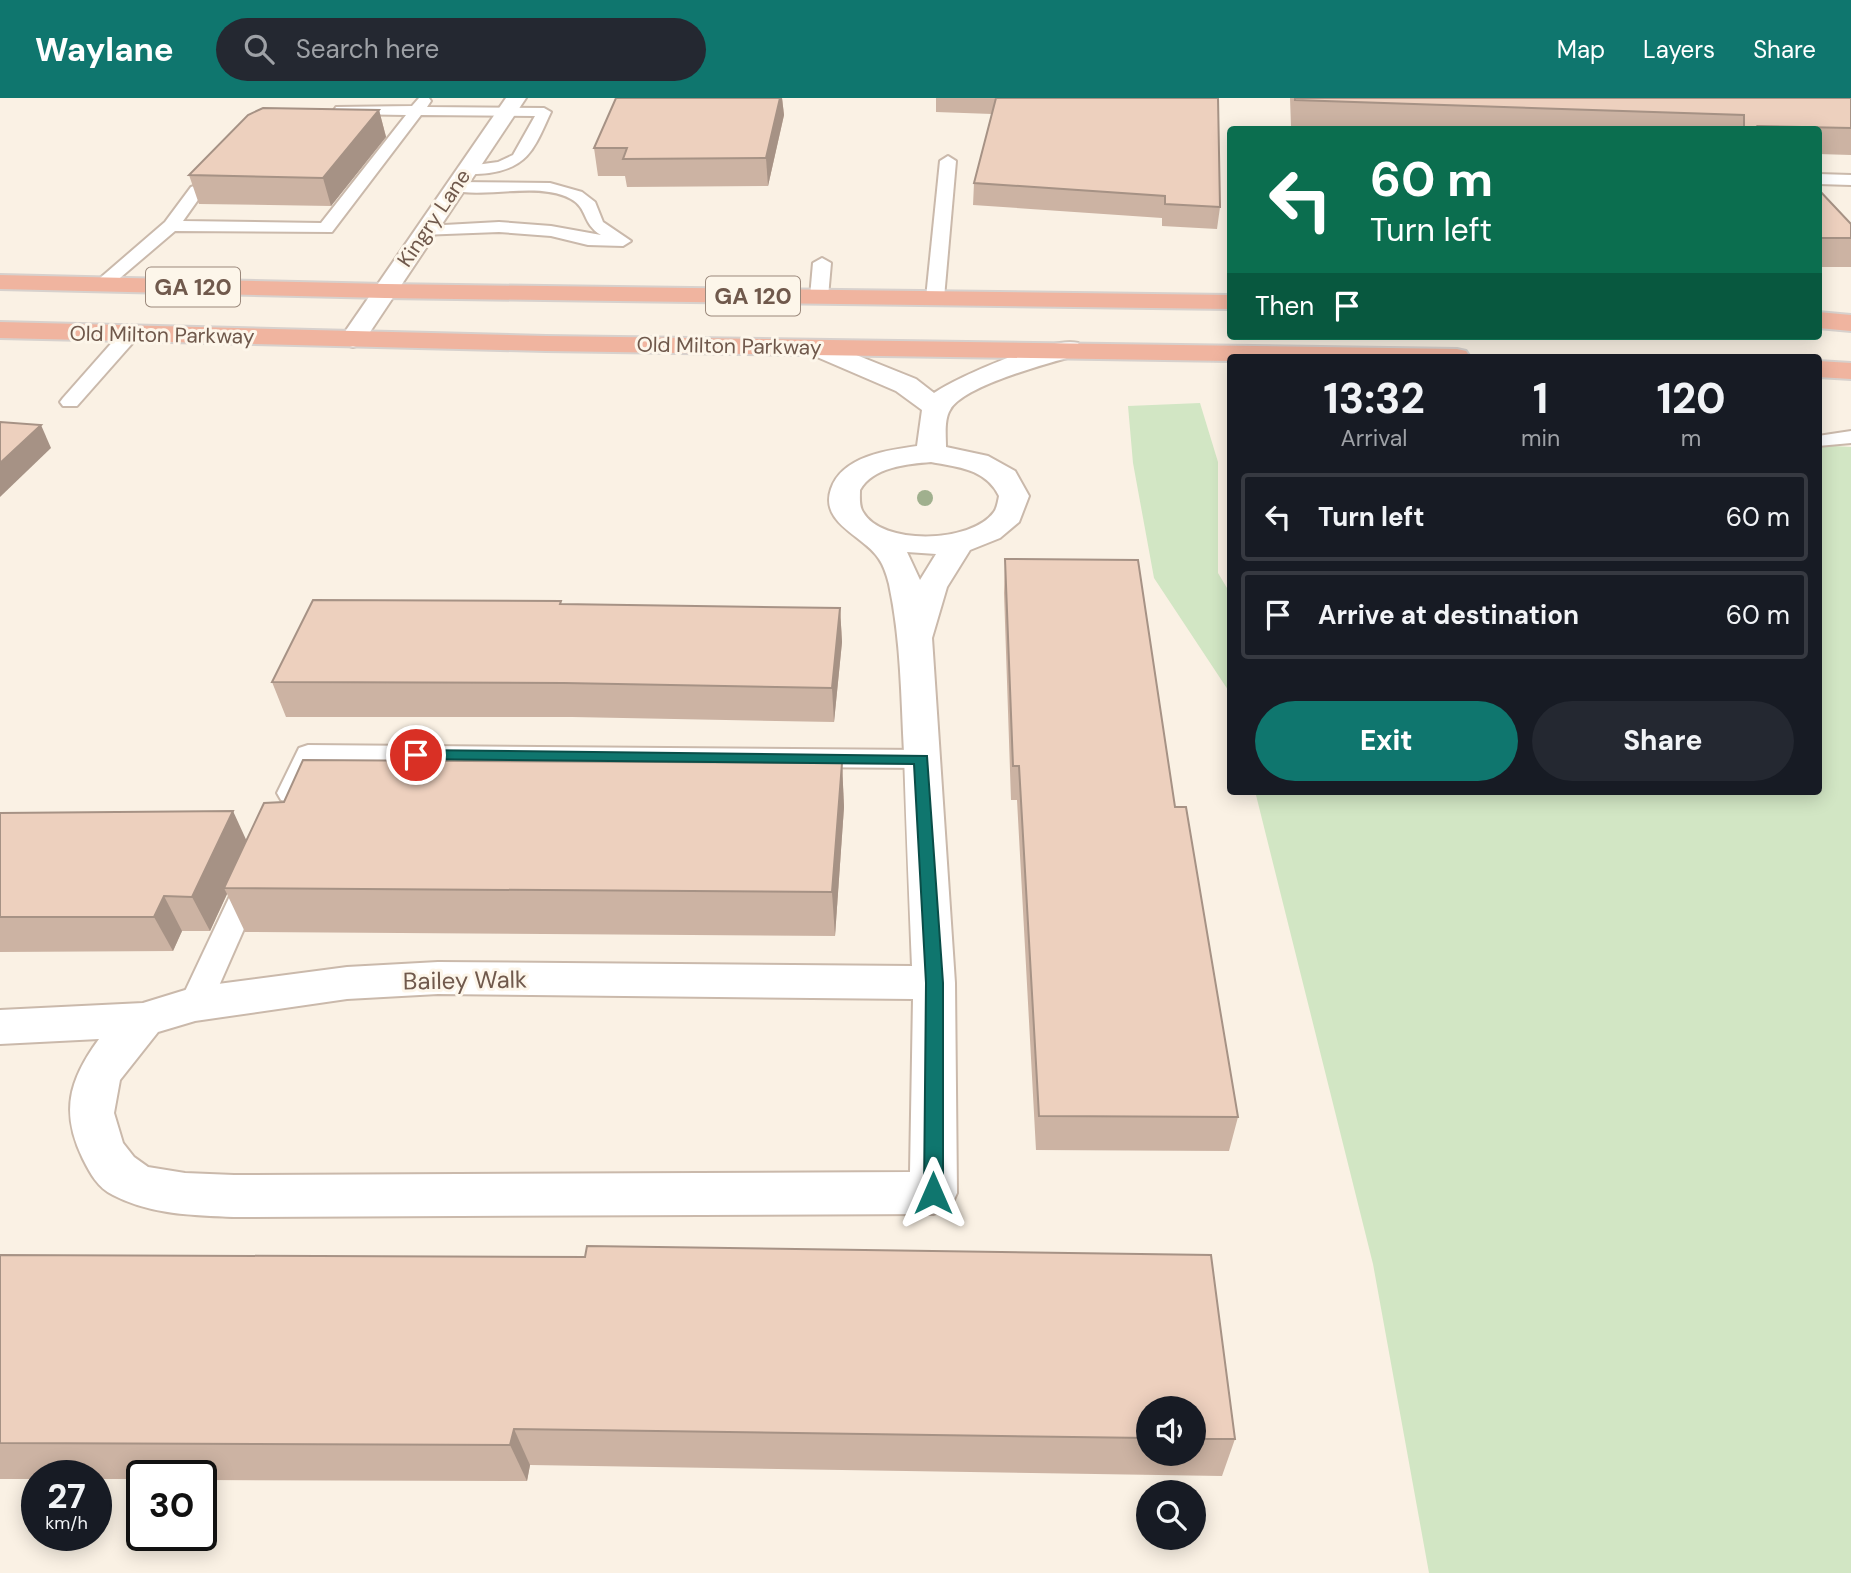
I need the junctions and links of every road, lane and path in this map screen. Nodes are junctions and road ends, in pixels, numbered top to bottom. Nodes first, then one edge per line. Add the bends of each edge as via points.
1 (421, 104) edge
2 (511, 105) edge
3 (324, 109) edge
4 (948, 161) dead end
5 (461, 178) junction
6 (1822, 178) edge
7 (1851, 180) edge
8 (197, 190) edge
9 (171, 226) junction
10 (426, 230) junction
11 (822, 263) dead end
12 (0, 282) edge
13 (101, 285) junction
14 (385, 291) junction
15 (819, 297) junction
16 (935, 298) junction
17 (1227, 302) edge
18 (1822, 320) edge
19 (1851, 323) edge
20 (0, 330) edge
21 (130, 334) junction
22 (353, 339) junction
23 (818, 348) junction
24 (1069, 349) junction
25 (1283, 354) edge
26 (1822, 369) edge
27 (1851, 371) edge
28 (70, 402) dead end
29 (936, 408) junction
30 (1851, 437) edge
31 (1824, 441) dead end
32 (931, 453) junction
33 (876, 537) junction
34 (958, 544) junction
35 (916, 644) junction
36 (922, 759) junction
37 (281, 816) edge
38 (264, 852) edge
39 (934, 983) junction
40 (195, 1004) junction
41 (143, 1020) junction
42 (0, 1027) edge

1 - 2 lane
1 - 3 lane
1 - 9 lane via 326,228
2 - 5 street, Kingry Lane
2 - 5 lane via 544,112 522,157
4 - 16 lane
5 - 10 street, Kingry Lane
5 - 10 lane via 576,195 589,205 596,225 624,241 499,227
6 - 7 lane
8 - 9 lane
9 - 13 lane
10 - 14 street, Kingry Lane
11 - 15 lane
12 - 13 highway, Old Milton Parkway / GA 120
13 - 14 highway, Old Milton Parkway / GA 120
14 - 15 highway, Old Milton Parkway / GA 120
14 - 22 street, Kingry Lane
15 - 16 highway, Old Milton Parkway / GA 120
16 - 17 highway, Old Milton Parkway / GA 120
18 - 19 highway
20 - 21 highway, Old Milton Parkway / GA 120
21 - 22 highway, Old Milton Parkway / GA 120
21 - 28 lane
22 - 23 highway, Old Milton Parkway / GA 120
23 - 24 highway, Old Milton Parkway / GA 120
23 - 29 street via 906,385
24 - 25 highway, Old Milton Parkway / GA 120
24 - 29 street via 966,385
26 - 27 highway
29 - 32 street
30 - 31 lane
32 - 33 street via 882,461 850,483 844,497 846,512
32 - 34 street via 980,462 1011,484 1015,498 1012,513 1001,526
33 - 34 street via 915,546
33 - 35 street via 894,556 904,581
34 - 35 street via 932,587
35 - 36 street
36 - 37 lane via 309,754
36 - 39 street
38 - 40 lane
39 - 40 street, Bailey Walk via 438,978 262,992
39 - 41 street via 933,1193 234,1196 137,1184 113,1171 91,1119 99,1075 111,1054
40 - 41 street, Bailey Walk
41 - 42 street, Bailey Walk

